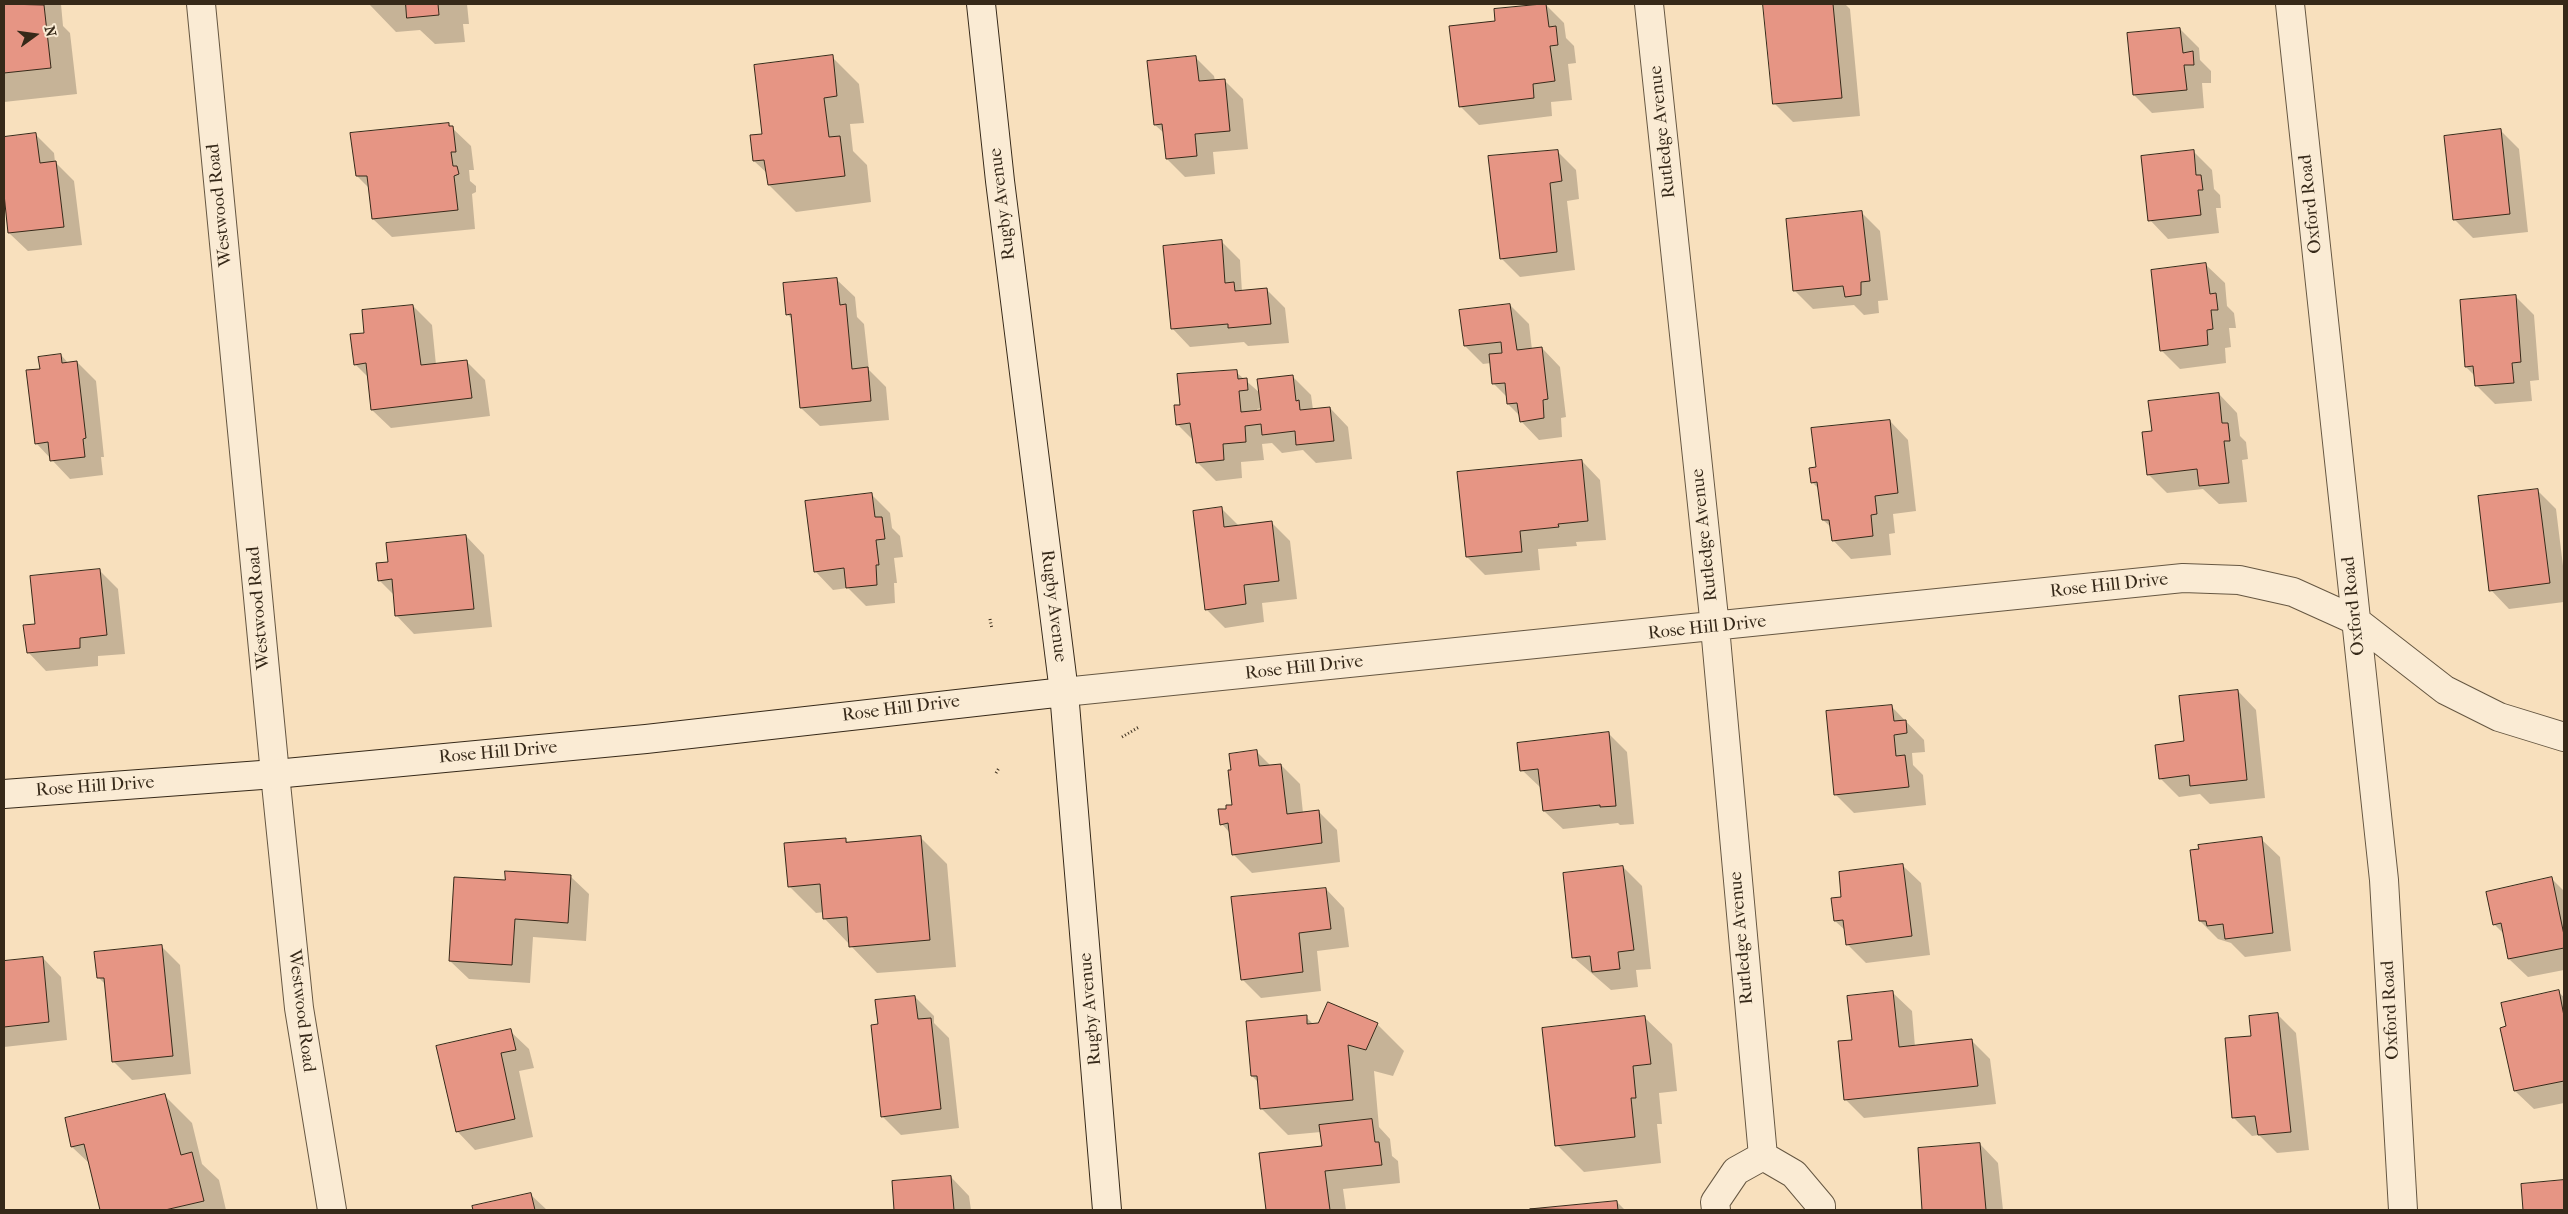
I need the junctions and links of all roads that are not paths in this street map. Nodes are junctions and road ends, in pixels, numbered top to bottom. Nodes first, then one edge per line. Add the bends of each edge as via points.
1 (201, 4) edge
2 (981, 4) edge
3 (1649, 4) edge
4 (2290, 4) edge
5 (2355, 620) junction
6 (1715, 627) junction
7 (1064, 692) junction
8 (2564, 737) edge
9 (275, 774) junction
10 (4, 794) edge
11 (1763, 1156) junction
12 (332, 1210) edge
13 (1107, 1210) edge
14 (1716, 1210) edge
15 (1821, 1210) edge
16 (2403, 1210) edge

1 - 9 street, Westwood Road
2 - 7 street, Rugby Avenue
3 - 6 street, Rutledge Avenue
4 - 5 street, Oxford Road
5 - 6 street, Rose Hill Drive via 2293,592 2239,580 2183,578
5 - 8 street, Rose Hill Drive via 2445,690 2498,718
5 - 16 street, Oxford Road via 2384,880
6 - 7 street, Rose Hill Drive
6 - 11 street, Rutledge Avenue
7 - 9 street, Rose Hill Drive via 646,739
7 - 13 street, Rugby Avenue
9 - 10 street, Rose Hill Drive
9 - 12 street, Westwood Road via 300,1008
11 - 14 street via 1736,1171 1715,1202
11 - 15 street via 1794,1174

